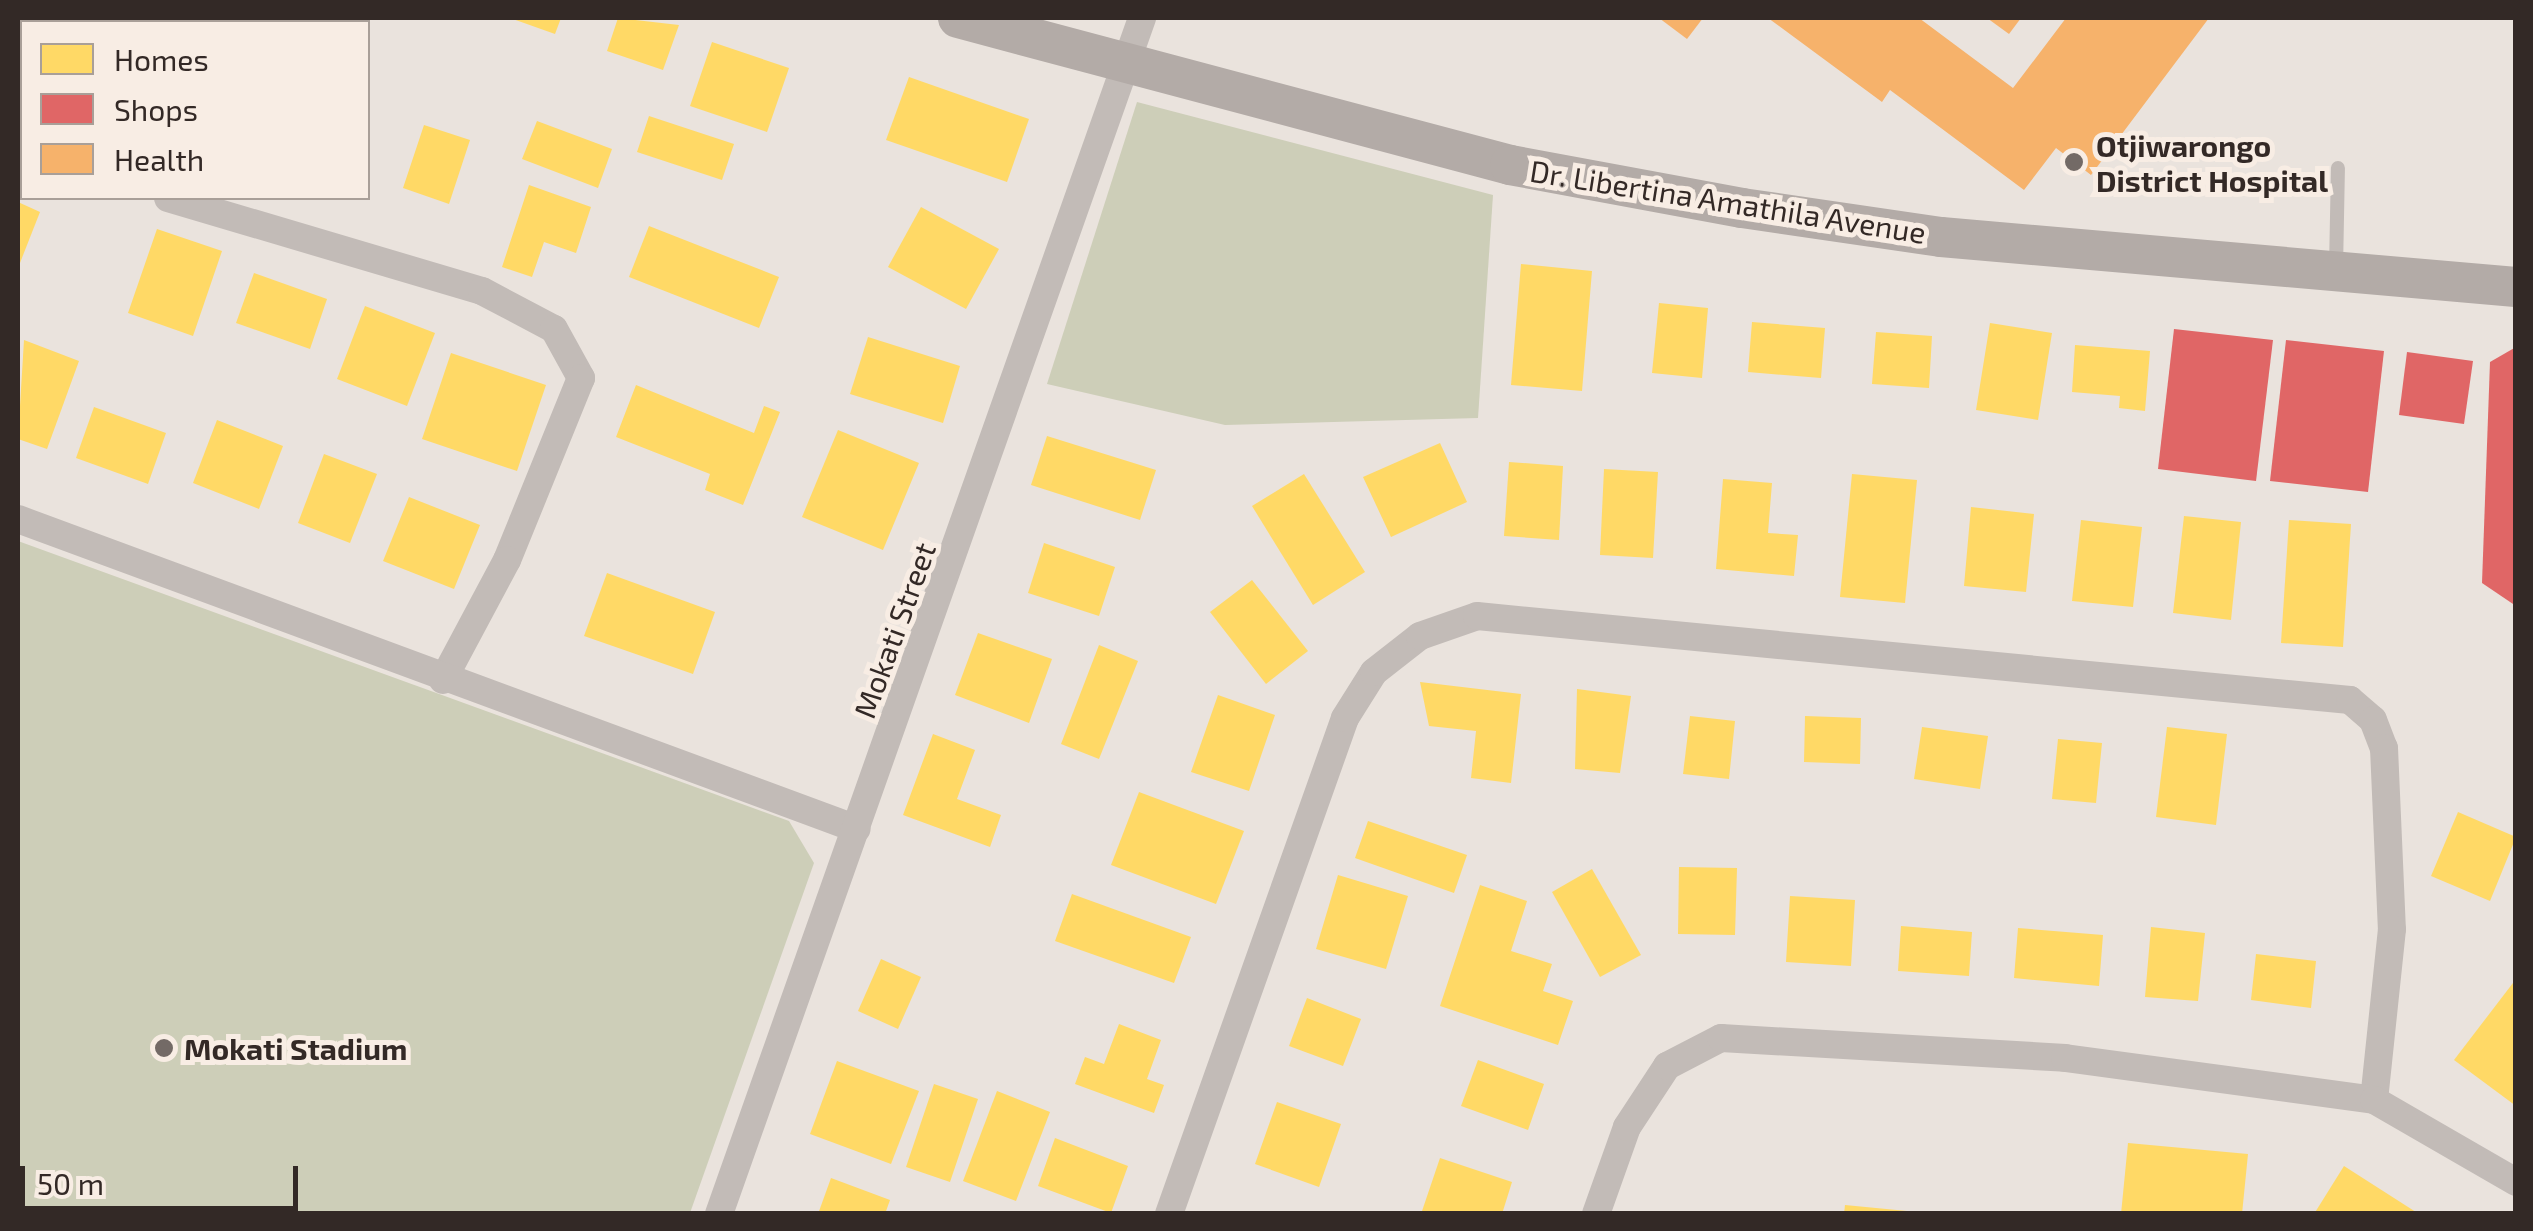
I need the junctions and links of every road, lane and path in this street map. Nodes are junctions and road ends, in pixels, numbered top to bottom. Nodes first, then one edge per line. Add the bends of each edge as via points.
1 (958, 18) edge
2 (1142, 18) edge
3 (1125, 66) junction
4 (2338, 168) dead end
5 (175, 200) edge
6 (2336, 270) junction
7 (2516, 287) edge
8 (18, 518) edge
9 (443, 680) junction
10 (857, 830) junction
11 (2374, 1100) junction
12 (2516, 1182) edge
13 (720, 1214) edge
14 (1169, 1214) edge
15 (1596, 1214) edge

1 - 3 street, Dr. Libertina Amathila Avenue
2 - 3 street, Mokati Street
3 - 6 street, Dr. Libertina Amathila Avenue via 1510,166 1742,208 1942,236
3 - 10 street, Mokati Street
4 - 6 lane
5 - 9 street via 482,291 554,328 581,378 507,560
6 - 7 street, Dr. Libertina Amathila Avenue
8 - 9 street
9 - 10 street
10 - 13 street, Mokati Street
11 - 12 street
11 - 14 street via 2392,929 2384,748 2373,720 2350,700 1476,616 1420,636 1374,672 1345,718
11 - 15 street via 2065,1058 1784,1036 1721,1038 1667,1066 1627,1127

